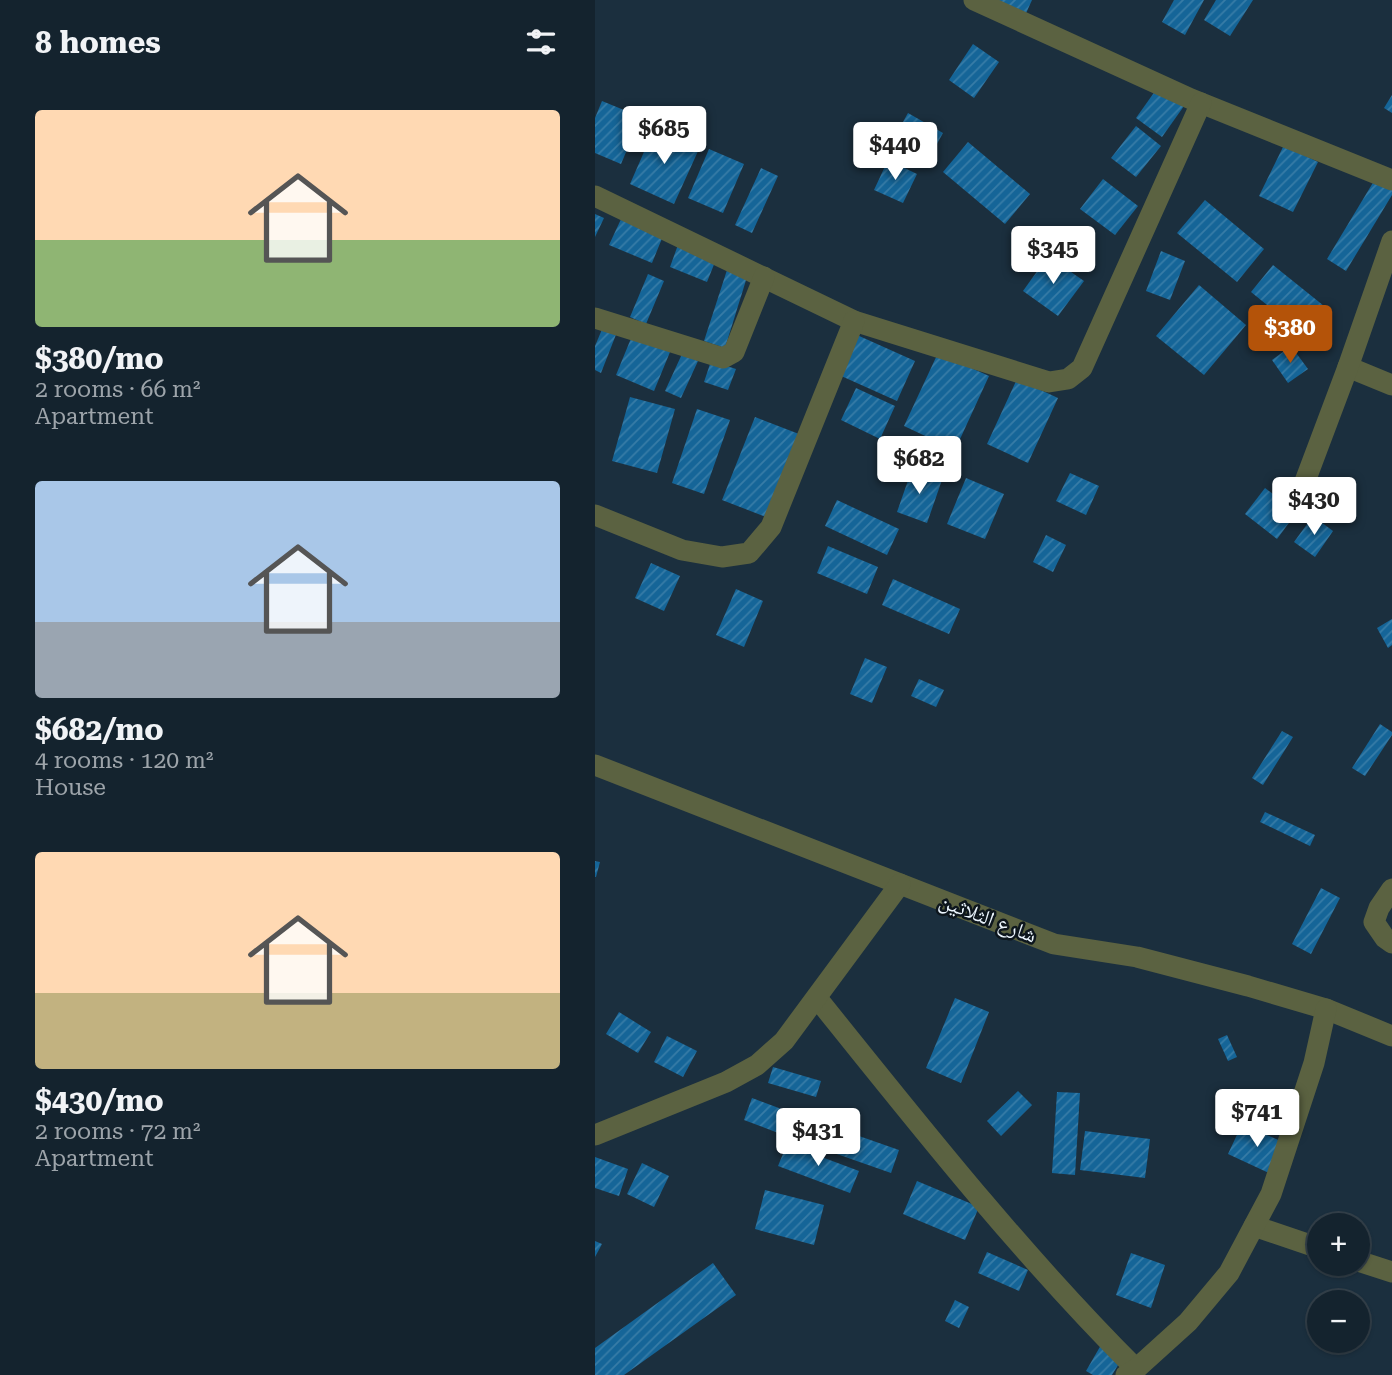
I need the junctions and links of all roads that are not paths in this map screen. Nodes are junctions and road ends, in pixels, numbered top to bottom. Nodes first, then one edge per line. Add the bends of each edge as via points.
1 (974, 0) edge
2 (1201, 103) junction
3 (1392, 180) edge
4 (595, 196) edge
5 (1392, 241) edge
6 (764, 277) junction
7 (595, 318) edge
8 (855, 321) junction
9 (1348, 367) junction
10 (1392, 385) edge
11 (1294, 508) dead end
12 (595, 514) edge
13 (595, 765) edge
14 (900, 884) junction
15 (1392, 890) edge
16 (1392, 943) edge
17 (817, 998) junction
18 (1326, 1009) junction
19 (1392, 1036) edge
20 (595, 1135) edge
21 (1254, 1226) junction
22 (1307, 1244) edge
23 (1370, 1265) edge
24 (1392, 1272) edge
25 (1131, 1372) edge

1 - 2 street
2 - 3 street
2 - 8 street via 1082,368 1067,379 1049,382
4 - 6 street
5 - 9 street
6 - 7 street via 734,352 723,358
6 - 8 street
8 - 12 street via 771,527 749,553 722,557 681,550
9 - 10 street
9 - 11 street
13 - 14 street, شارع الثلاثين
14 - 17 street
14 - 18 street, شارع الثلاثين via 1054,944 1137,957
15 - 16 street via 1374,922
17 - 20 street via 772,1054 742,1074
17 - 25 street via 943,1155
18 - 19 street, شارع الثلاثين
18 - 21 street via 1314,1063 1271,1194
21 - 22 street
21 - 25 street via 1229,1273 1188,1322
23 - 24 street

